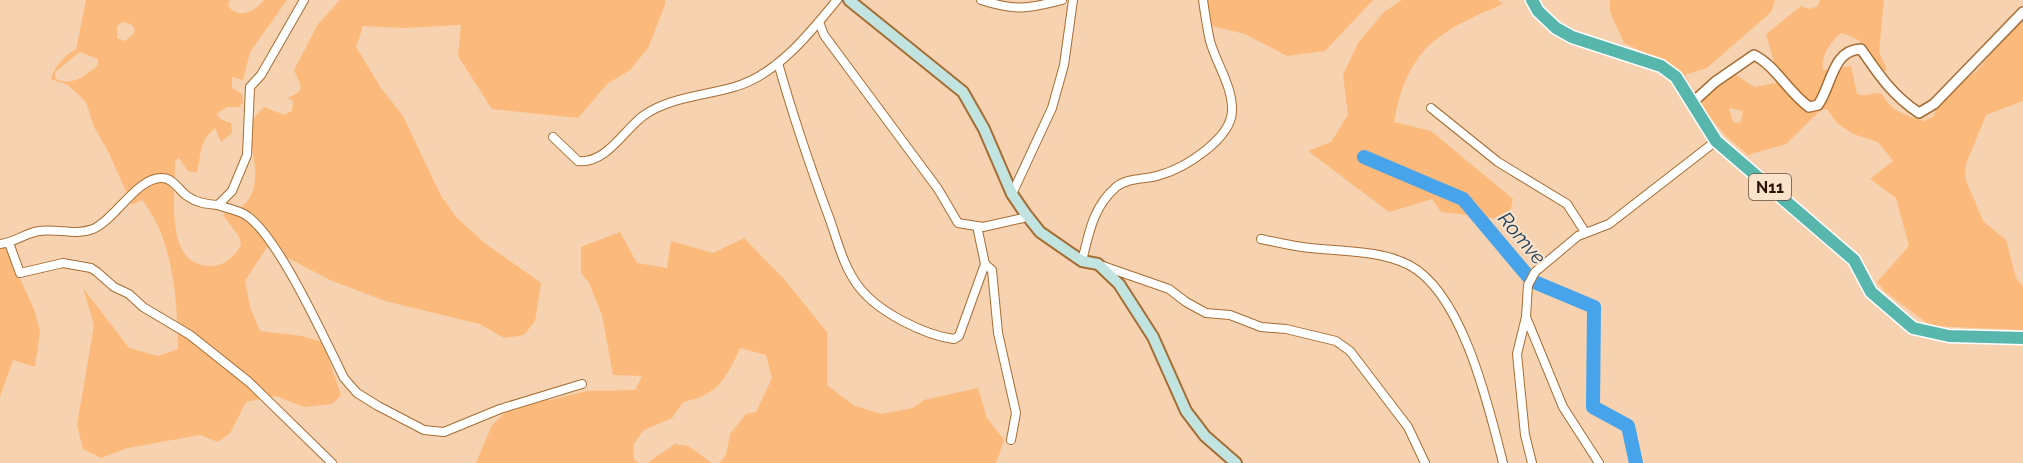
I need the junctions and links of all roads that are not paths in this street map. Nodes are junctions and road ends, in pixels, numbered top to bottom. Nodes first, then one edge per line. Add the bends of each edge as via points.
1 (304, 0) edge
2 (837, 0) edge
3 (849, 0) edge
4 (981, 0) edge
5 (1062, 0) edge
6 (1073, 0) edge
7 (1203, 0) edge
8 (1532, 0) edge
9 (1005, 4) edge
10 (2023, 12) edge
11 (819, 22) junction
12 (778, 63) junction
13 (1693, 102) junction
14 (1431, 108) dead end
15 (553, 137) dead end
16 (1716, 141) junction
17 (1012, 194) junction
18 (218, 205) junction
19 (1026, 213) junction
20 (977, 226) junction
21 (1585, 232) junction
22 (1262, 239) dead end
23 (9, 243) junction
24 (0, 244) edge
25 (1082, 261) junction
26 (986, 264) junction
27 (1098, 264) junction
28 (1526, 317) junction
29 (2023, 338) edge
30 (582, 384) dead end
31 (1011, 440) dead end
32 (332, 463) edge
33 (1236, 463) edge
34 (1425, 463) edge
35 (1503, 463) edge
36 (1532, 463) edge
37 (1599, 463) edge

1 - 18 street via 261,75 250,87 247,155 232,191
2 - 11 street
3 - 17 main road via 963,92
4 - 9 street
5 - 9 street via 1028,9
6 - 17 street via 1064,65 1052,108
7 - 25 street via 1210,42 1232,109 1230,124 1217,142 1177,167 1117,186 1094,216
8 - 13 highway, N11 via 1556,28 1572,37 1660,66 1676,77
10 - 13 street via 1934,104 1919,113 1884,84 1861,49 1849,50 1839,59 1818,105 1809,107 1796,98 1764,60 1754,55
11 - 12 street
11 - 20 street via 824,35 938,189 951,215 958,223
12 - 15 street via 736,87 673,101 644,115 598,158 578,161
12 - 26 street via 846,264 859,287 882,310 954,339
13 - 16 highway, N11
14 - 21 street via 1498,162 1567,204
16 - 21 street via 1609,224
16 - 29 highway, N11 via 1854,260 1871,292 1913,328 1949,336
17 - 19 main road
18 - 23 street via 203,204 169,178 159,177 95,229 75,233 38,231
18 - 30 street via 243,213 253,221 285,263 344,378 357,393 424,430 444,432 500,409
19 - 20 street via 1023,218
19 - 25 main road via 1040,232
20 - 26 street
21 - 28 street via 1535,272 1528,285
22 - 35 street via 1376,256 1410,265 1428,281 1448,304 1465,340 1487,401
23 - 24 street
23 - 32 street via 20,273 63,263 91,268 143,307 190,335 249,382
25 - 27 main road
26 - 31 street via 992,270 998,333 1014,394 1016,413
27 - 33 main road via 1119,284 1153,337 1186,411 1205,436
27 - 34 street via 1169,289 1206,313 1230,315 1261,327 1336,341 1350,351 1408,427
28 - 36 street via 1517,354 1525,435
28 - 37 street via 1563,407

